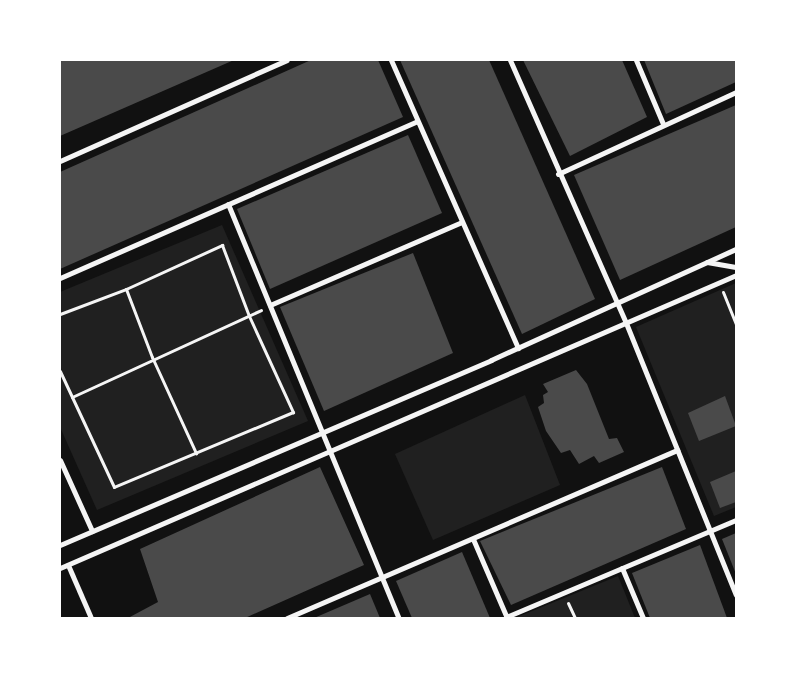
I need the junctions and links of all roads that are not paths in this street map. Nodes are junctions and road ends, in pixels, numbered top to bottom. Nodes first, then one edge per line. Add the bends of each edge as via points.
1 (287, 60) edge
2 (391, 60) edge
3 (510, 60) edge
4 (636, 60) edge
5 (736, 92) edge
6 (417, 121) junction
7 (663, 124) junction
8 (60, 161) edge
9 (558, 174) junction
10 (228, 204) junction
11 (462, 222) junction
12 (736, 249) edge
13 (707, 262) junction
14 (736, 267) edge
15 (736, 275) edge
16 (60, 278) edge
17 (616, 302) junction
18 (270, 305) junction
19 (626, 324) junction
20 (518, 348) junction
21 (323, 432) junction
22 (677, 450) junction
23 (331, 452) junction
24 (60, 460) edge
25 (736, 520) edge
26 (92, 531) junction
27 (710, 531) junction
28 (473, 539) junction
29 (60, 545) edge
30 (68, 565) junction
31 (60, 568) edge
32 (622, 568) junction
33 (383, 577) junction
34 (736, 595) edge
35 (91, 618) edge
36 (288, 618) edge
37 (399, 618) edge
38 (507, 618) edge
39 (643, 618) edge

1 - 8 street
2 - 6 street
3 - 9 street
4 - 7 street
5 - 7 street
6 - 10 street
6 - 11 street
7 - 9 street
9 - 17 street
10 - 16 street
10 - 18 street
11 - 18 street
11 - 20 street
12 - 13 street
13 - 14 street
13 - 17 street
15 - 19 street
17 - 19 street
17 - 20 street
18 - 21 street
19 - 22 street
19 - 23 street
20 - 21 street
21 - 23 street
21 - 26 street
22 - 27 street
22 - 28 street
23 - 30 street
23 - 33 street
24 - 26 street
25 - 27 street
26 - 29 street
27 - 32 street
27 - 34 street
28 - 33 street
28 - 38 street
30 - 31 street
30 - 35 street
32 - 38 street
32 - 39 street
33 - 36 street
33 - 37 street

